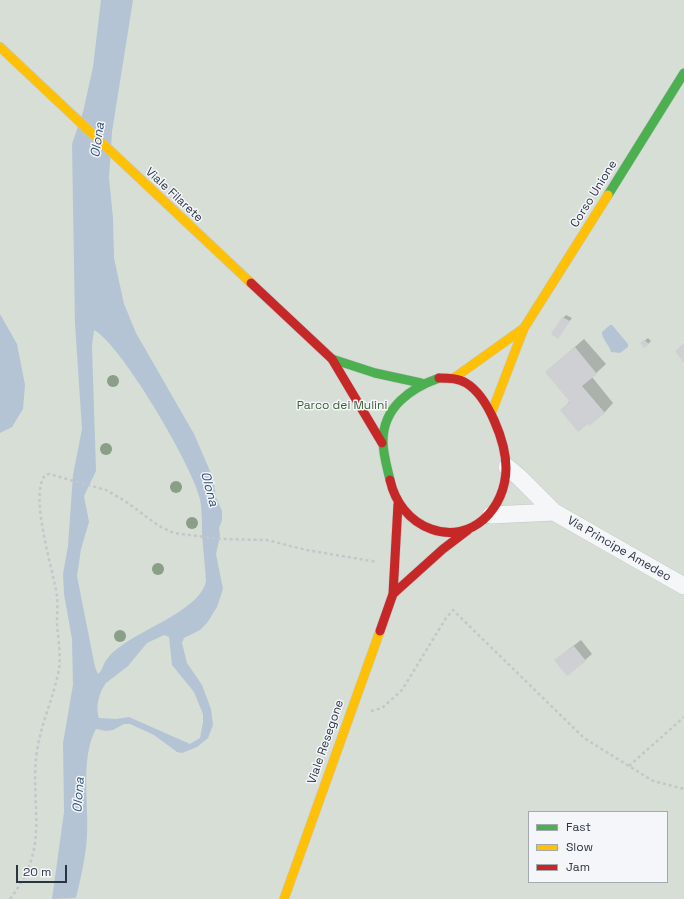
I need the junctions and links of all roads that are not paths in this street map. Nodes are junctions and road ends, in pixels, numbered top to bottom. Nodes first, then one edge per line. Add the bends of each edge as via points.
1 (0, 48) edge
2 (684, 73) edge
3 (524, 328) junction
4 (332, 359) junction
5 (454, 378) junction
6 (421, 384) junction
7 (491, 414) junction
8 (382, 443) junction
9 (507, 467) junction
10 (398, 504) junction
11 (554, 512) junction
12 (491, 515) junction
13 (469, 530) junction
14 (684, 586) edge
15 (393, 594) junction
16 (284, 899) edge

1 - 4 street, Viale Filarete
2 - 3 street, Corso Unione
3 - 5 street, Corso Unione
3 - 7 street, Corso Unione
4 - 6 street, Viale Filarete
4 - 8 street, Viale Filarete
5 - 6 street via 439,378
5 - 7 street via 475,389
6 - 8 street via 404,394 393,409
7 - 9 street via 501,440
8 - 10 street via 389,479
9 - 11 street, Via Principe Amedeo
9 - 12 street via 500,499
10 - 13 street via 409,517 433,531 455,533
10 - 15 street, Viale Resegone
11 - 12 street, Via Principe Amedeo
11 - 14 street, Via Principe Amedeo
12 - 13 street
13 - 15 street, Viale Resegone via 443,549
15 - 16 street, Viale Resegone

